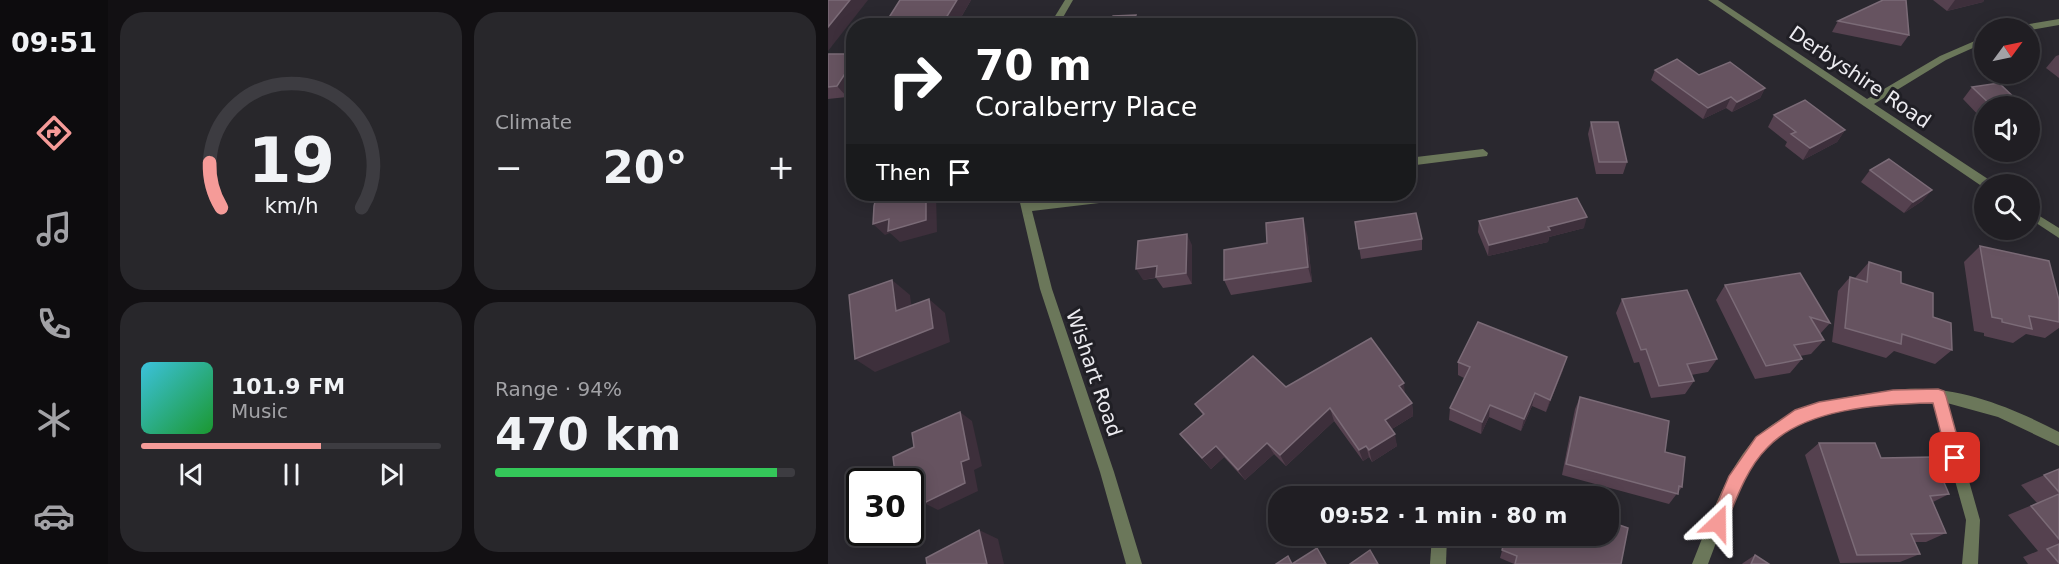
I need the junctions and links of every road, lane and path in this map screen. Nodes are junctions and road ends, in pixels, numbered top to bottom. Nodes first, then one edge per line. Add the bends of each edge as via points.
1 (1069, 0) edge
2 (1712, 0) edge
3 (1058, 18) edge
4 (2059, 22) edge
5 (2040, 25) edge
6 (1974, 44) edge
7 (1867, 104) junction
8 (1484, 153) dead end
9 (1416, 161) edge
10 (1974, 175) edge
11 (1024, 201) edge
12 (1084, 201) edge
13 (1026, 208) junction
14 (2040, 221) edge
15 (2059, 234) edge
16 (1938, 396) junction
17 (2059, 438) edge
18 (1439, 546) edge
19 (1134, 564) edge
20 (1438, 564) edge
21 (1700, 564) edge
22 (1970, 564) edge

1 - 3 street
2 - 7 street, Derbyshire Road
4 - 5 street
6 - 7 street via 1943,57
7 - 10 street, Derbyshire Road
8 - 9 street
11 - 13 street, Wishart Road
12 - 13 street
13 - 19 street, Wishart Road via 1058,332 1098,444
14 - 15 street
16 - 17 street via 2002,411
16 - 21 street via 1893,397 1819,409 1801,415 1761,442 1735,482
16 - 22 street via 1973,520
18 - 20 street

